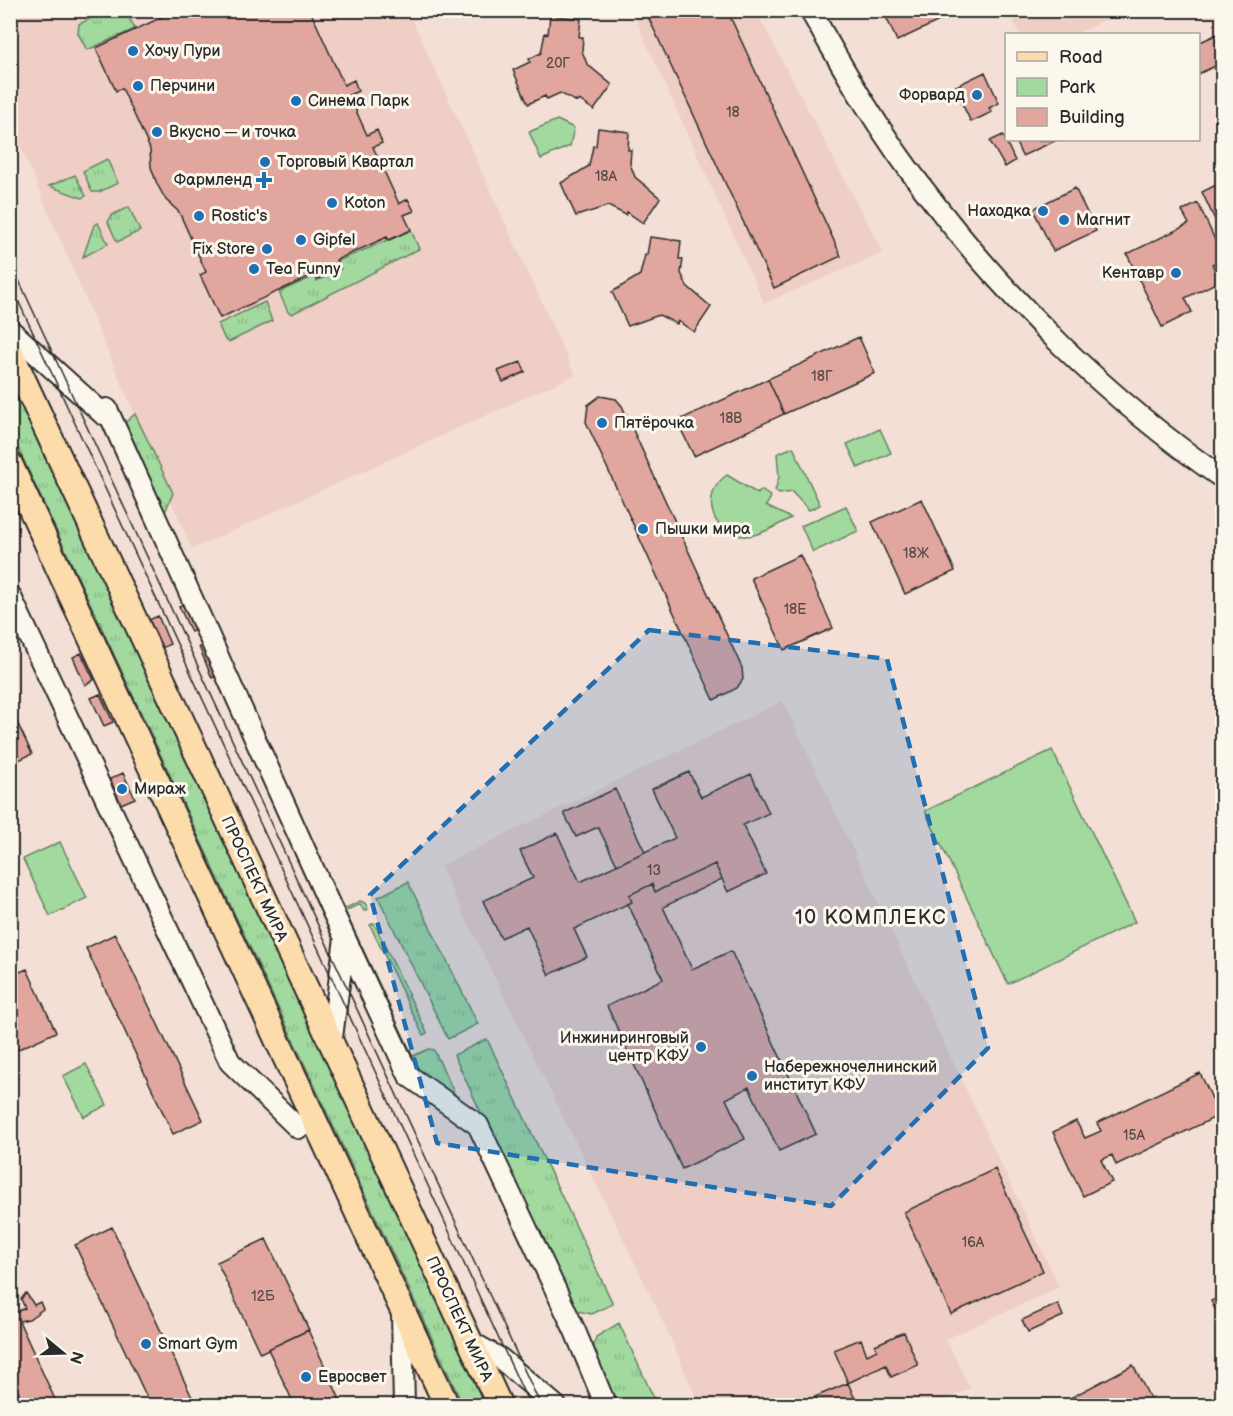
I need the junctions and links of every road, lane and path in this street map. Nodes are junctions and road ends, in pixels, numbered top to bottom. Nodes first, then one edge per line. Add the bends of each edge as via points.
1 (810, 10) edge
2 (10, 330) edge
3 (10, 351) edge
4 (10, 464) edge
5 (1222, 478) edge
6 (10, 595) edge
7 (345, 938) junction
8 (331, 1045) junction
9 (314, 1120) junction
10 (402, 1313) junction
11 (468, 1340) junction
12 (404, 1406) edge
13 (447, 1406) edge
14 (500, 1406) edge
15 (556, 1406) edge
16 (606, 1406) edge

1 - 5 street via 860,95 925,191 997,277 1115,393
2 - 7 street via 103,414 107,409
3 - 8 main road, ПРОСПЕКТ МИРА
4 - 9 main road
6 - 9 street via 230,1062 298,1128
7 - 8 street
7 - 16 street via 409,1076 478,1125
8 - 11 main road, ПРОСПЕКТ МИРА
9 - 10 main road
10 - 12 street
10 - 13 main road
11 - 14 main road, ПРОСПЕКТ МИРА
11 - 15 street via 501,1359

